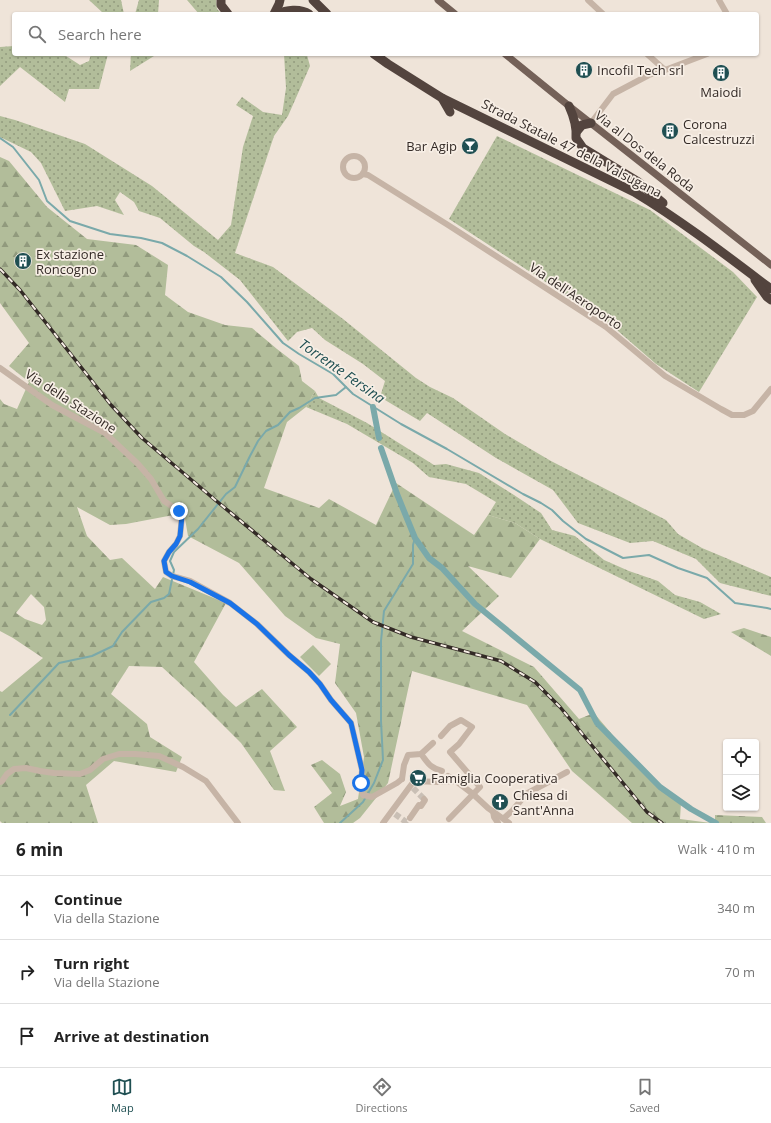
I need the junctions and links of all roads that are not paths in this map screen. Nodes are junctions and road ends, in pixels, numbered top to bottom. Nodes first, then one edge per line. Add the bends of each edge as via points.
1 (221, 0) edge
2 (280, 0) edge
3 (313, 0) edge
4 (317, 0) edge
5 (438, 0) edge
6 (588, 0) edge
7 (719, 0) edge
8 (226, 12) edge
9 (277, 12) edge
10 (281, 12) edge
11 (307, 12) edge
12 (325, 12) edge
13 (329, 12) edge
14 (453, 12) edge
15 (601, 12) edge
16 (726, 12) edge
17 (377, 56) edge
18 (383, 56) edge
19 (507, 56) edge
20 (649, 56) edge
21 (702, 56) edge
22 (665, 70) junction
23 (442, 98) junction
24 (569, 106) junction
25 (450, 112) dead end
26 (591, 123) junction
27 (503, 127) junction
28 (490, 131) dead end
29 (577, 131) junction
30 (363, 174) dead end
31 (663, 203) junction
32 (771, 265) edge
33 (750, 272) junction
34 (771, 283) edge
35 (771, 289) edge
36 (771, 300) edge
37 (0, 368) edge
38 (771, 389) edge
39 (440, 736) dead end
40 (433, 742) dead end
41 (420, 754) junction
42 (442, 771) dead end
43 (567, 772) dead end
44 (448, 776) dead end
45 (402, 779) junction
46 (456, 781) junction
47 (0, 782) edge
48 (411, 787) junction
49 (473, 794) junction
50 (424, 799) dead end
51 (493, 811) junction
52 (410, 818) dead end
53 (504, 818) junction
54 (449, 819) dead end
55 (385, 822) edge
56 (238, 823) edge
57 (498, 823) edge
58 (509, 823) edge

1 - 8 highway via 221,5
2 - 9 highway
3 - 12 highway
4 - 13 highway
5 - 14 main road
6 - 15 street
7 - 16 street
10 - 11 highway
17 - 23 highway, Strada Statale 47 della Valsugana
18 - 31 highway, Strada Statale 47 della Valsugana via 434,88 554,146
19 - 24 main road, Via al Dos dela Roda
20 - 22 street
21 - 22 street
22 - 26 street via 648,75 613,94
23 - 25 highway
23 - 27 highway, Strada Statale 47 della Valsugana
24 - 26 main road, Via al Dos dela Roda
24 - 29 highway
26 - 29 highway via 582,125
26 - 32 main road, Via al Dos dela Roda
27 - 28 highway
27 - 33 highway, Strada Statale 47 della Valsugana via 660,207
29 - 31 highway via 576,138 584,148 637,181
30 - 38 street, Via dell'Aeroporto via 448,225 606,327 665,376 720,409 732,415 744,415 753,411
31 - 34 highway, Strada Statale 47 della Valsugana
33 - 35 highway, Strada Statale 47 della Valsugana
33 - 36 highway
37 - 45 street, Via della Stazione via 52,405 105,433 147,474 164,501 179,511 182,516 180,536 164,561 166,572 230,603 257,624 320,684 351,723 362,770 363,794 372,796
39 - 49 street via 461,720 472,727 450,752 480,787
40 - 41 street
41 - 42 street via 430,766
41 - 45 street via 408,755
43 - 53 street via 526,794
44 - 46 street
45 - 48 street
46 - 48 street via 414,781
46 - 49 street
47 - 56 street via 14,769 80,774 119,754 159,756 206,781
48 - 55 street
49 - 51 street
49 - 54 street
50 - 52 street
51 - 53 street
51 - 57 street
53 - 58 street

